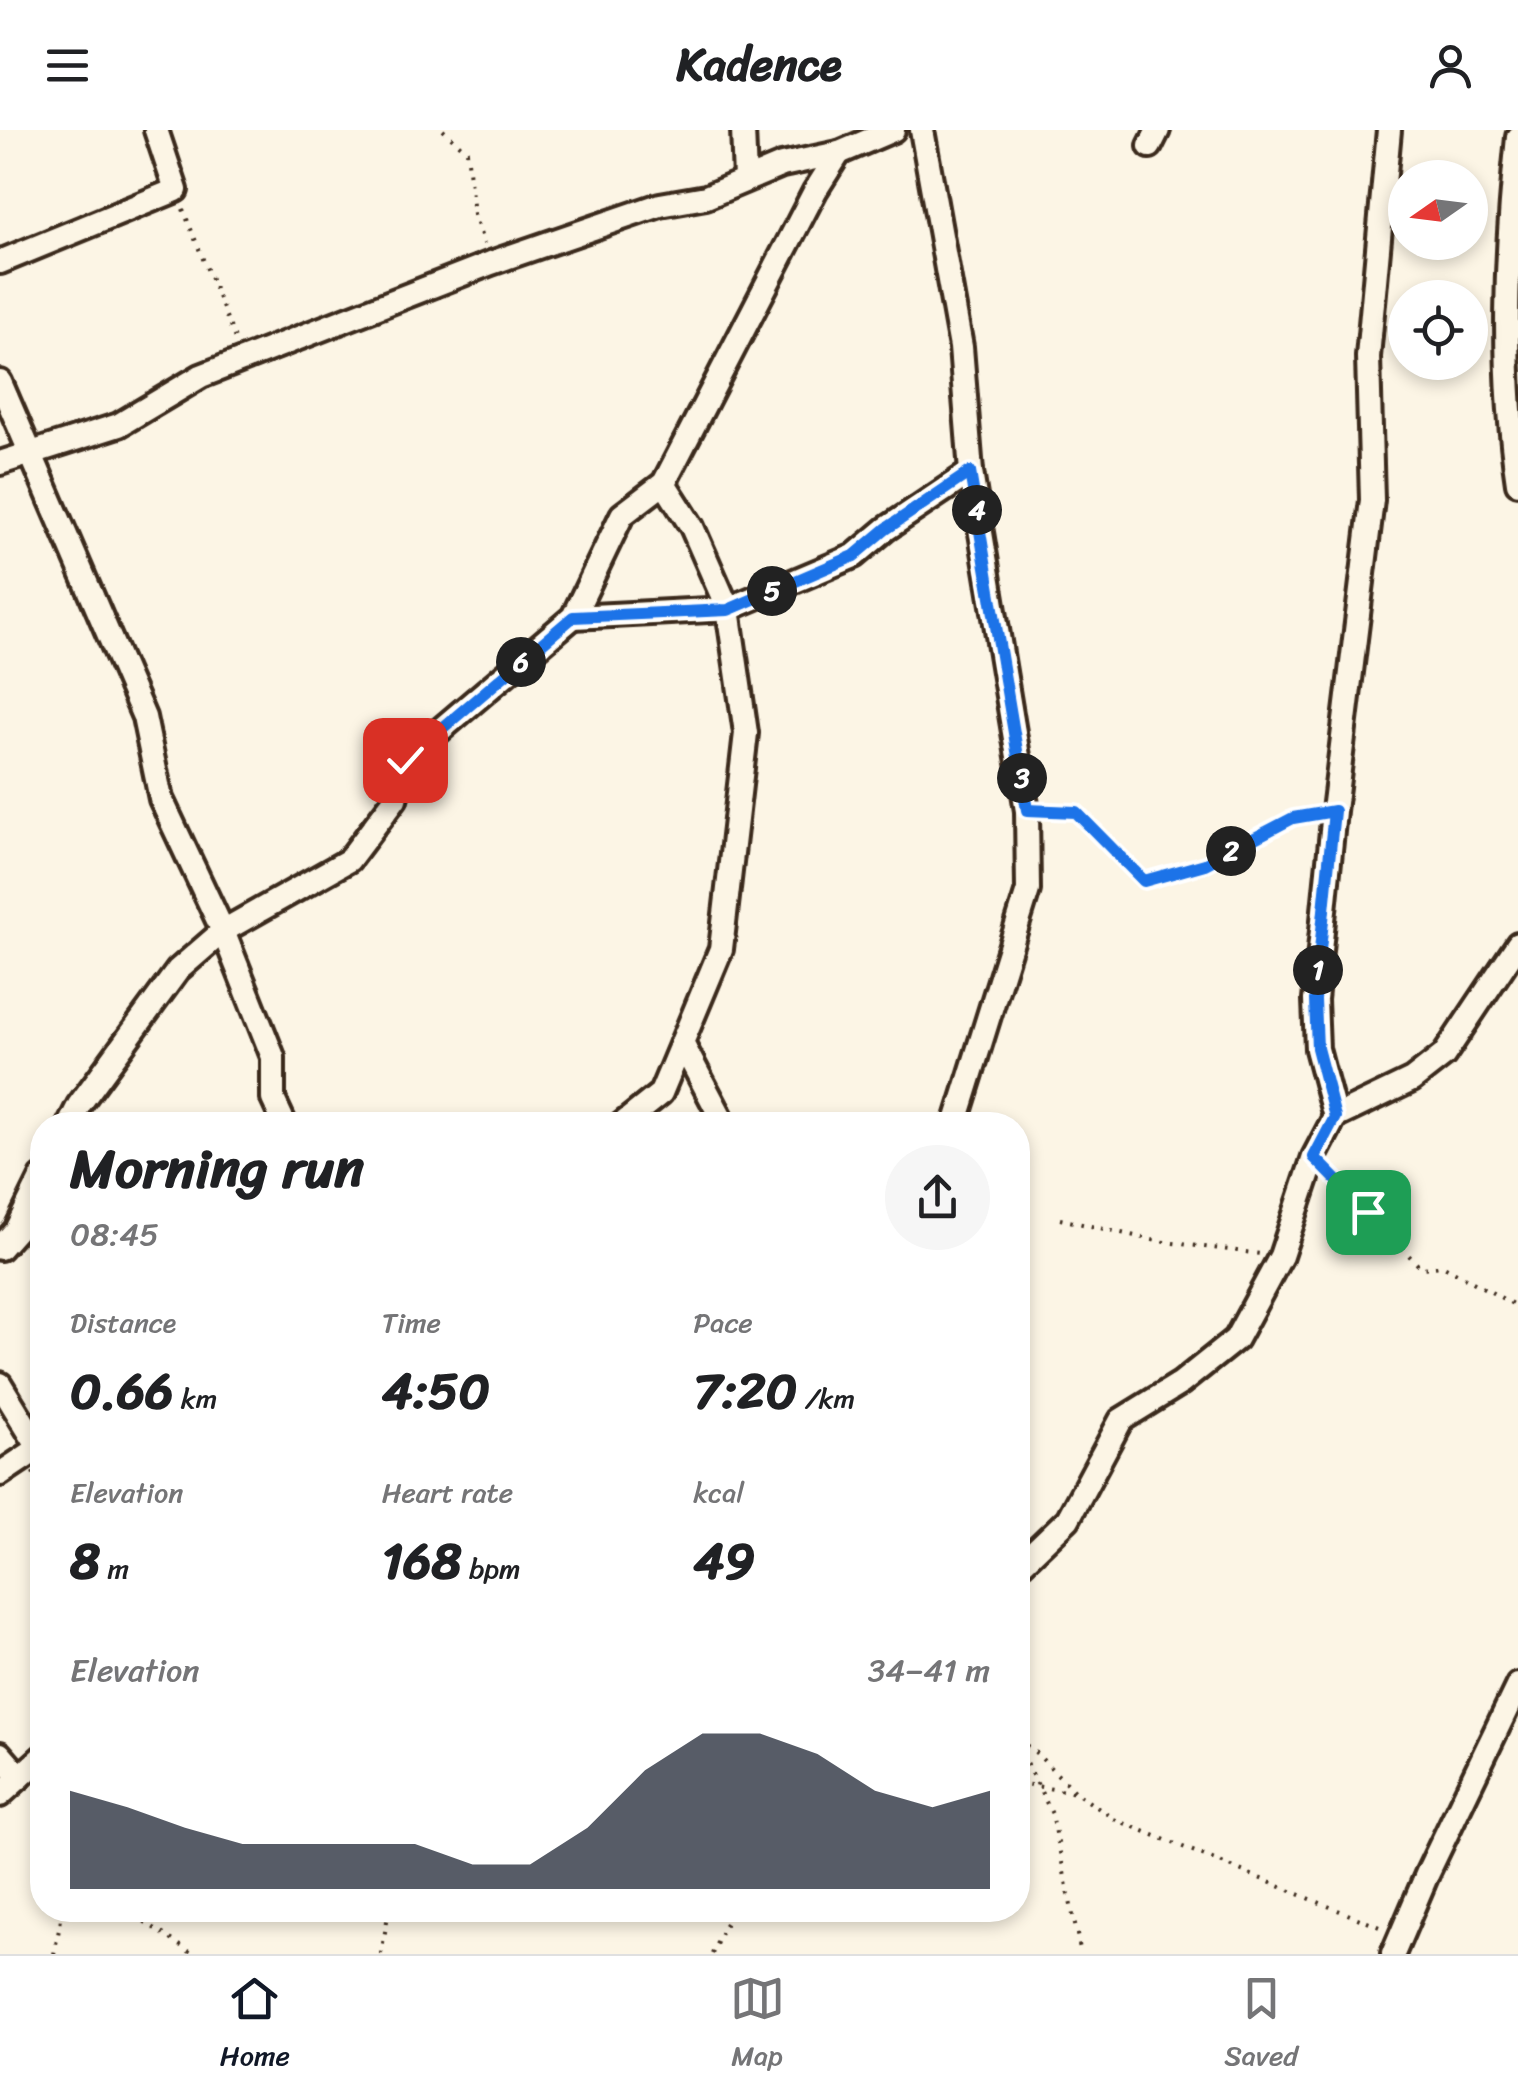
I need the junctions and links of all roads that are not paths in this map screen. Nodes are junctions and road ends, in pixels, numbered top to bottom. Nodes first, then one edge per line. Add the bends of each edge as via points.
1 (156, 130) edge
2 (743, 130) edge
3 (893, 130) edge
4 (922, 130) edge
5 (1389, 130) edge
6 (1518, 137) edge
7 (839, 153) junction
8 (745, 179) junction
9 (0, 262) edge
10 (0, 382) edge
11 (29, 453) junction
12 (0, 463) edge
13 (970, 472) junction
14 (664, 483) junction
15 (1518, 484) edge
16 (728, 610) junction
17 (573, 617) junction
18 (223, 931) junction
19 (1518, 944) edge
20 (682, 1043) junction
21 (76, 1112) edge
22 (279, 1112) edge
23 (637, 1112) edge
24 (718, 1112) edge
25 (958, 1112) edge
26 (1335, 1117) junction
27 (30, 1201) edge
28 (0, 1248) edge
29 (0, 1384) edge
30 (30, 1430) edge
31 (30, 1454) edge
32 (0, 1474) edge
33 (1030, 1555) edge
34 (1518, 1684) edge
35 (0, 1754) edge
36 (30, 1768) edge
37 (20, 1777) junction
38 (0, 1795) edge
39 (1397, 1945) edge

1 - 9 street via 176,190
2 - 8 street
3 - 7 street
4 - 13 street via 961,348
5 - 26 street via 1368,357 1372,500 1315,1000 1317,1048
6 - 15 street via 1510,210 1509,402
7 - 8 street
7 - 14 street
8 - 11 street via 706,198 660,205 491,263 201,376 119,425
10 - 11 street
11 - 12 street
11 - 18 street via 144,717 161,799
13 - 16 street via 854,556
13 - 25 street via 1027,810 1028,890
14 - 16 street via 692,527
14 - 17 street via 622,516
16 - 17 street
16 - 20 street via 746,733 721,950
17 - 18 street via 405,760 395,799 349,860
18 - 21 street via 178,970
18 - 22 street via 273,1057
19 - 26 street via 1444,1054 1412,1080
20 - 23 street via 661,1093
20 - 24 street
26 - 33 street via 1314,1157 1281,1256 1236,1340 1122,1420 1068,1519
27 - 28 street
29 - 30 street
31 - 32 street
34 - 39 street
35 - 37 street
36 - 37 street
37 - 38 street

